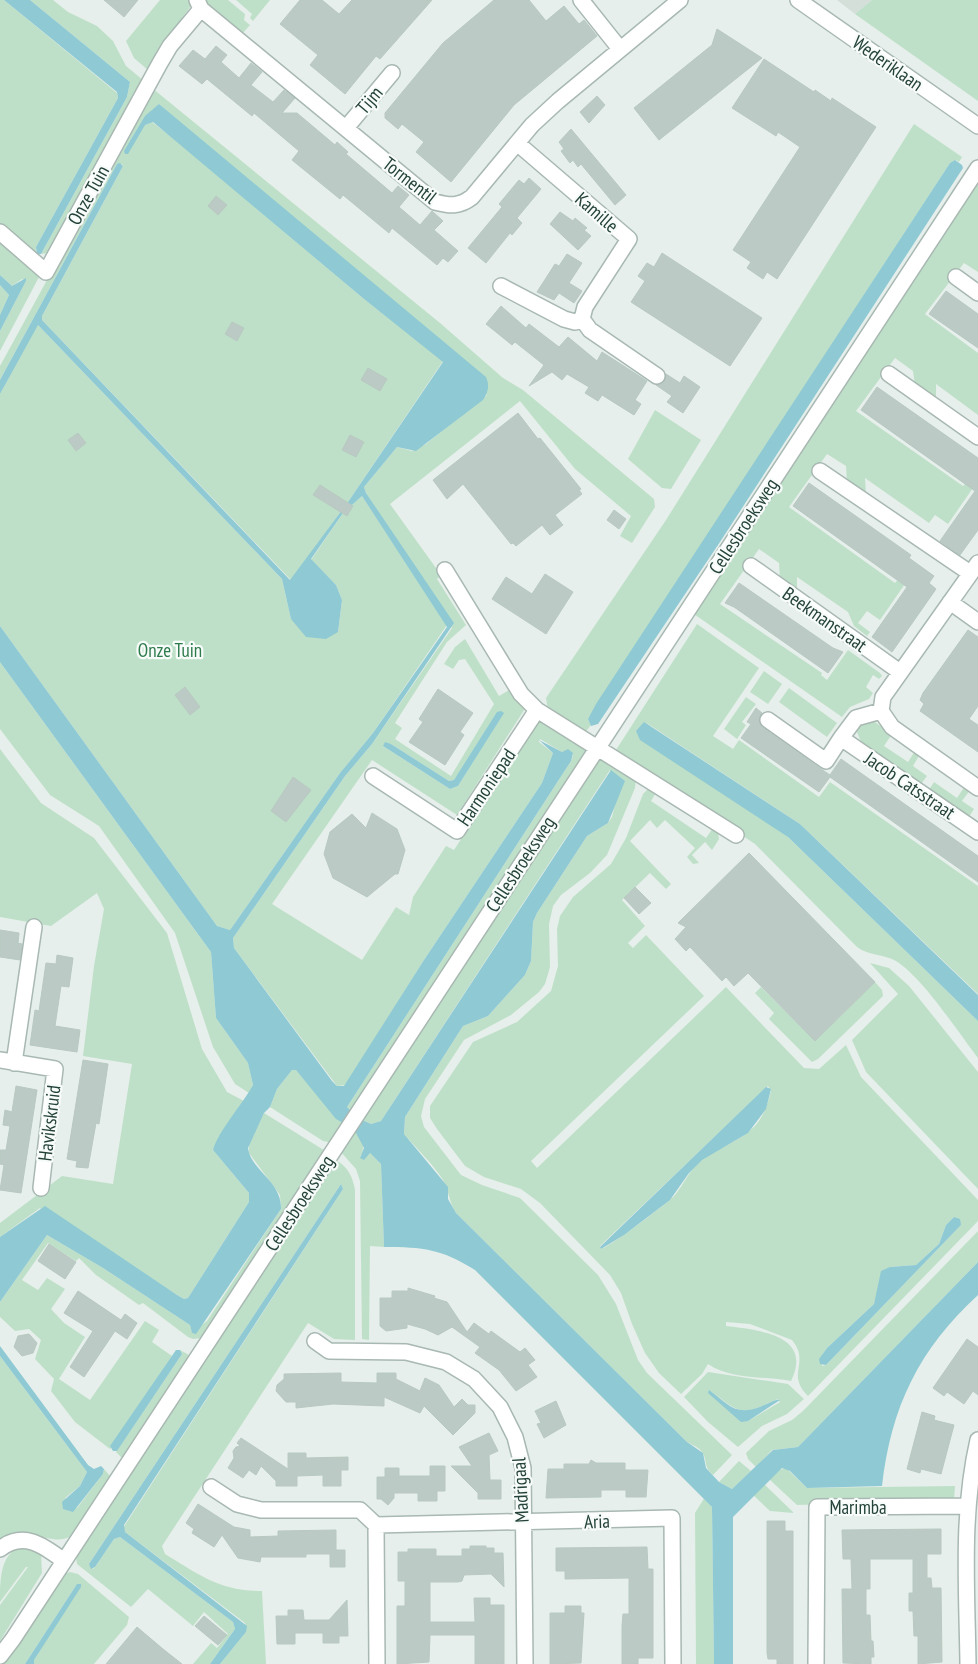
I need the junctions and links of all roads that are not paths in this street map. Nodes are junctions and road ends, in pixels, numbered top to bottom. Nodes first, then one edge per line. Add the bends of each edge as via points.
1 (581, 0) edge
2 (680, 0) edge
3 (798, 0) edge
4 (199, 4) edge
5 (620, 49) junction
6 (392, 73) dead end
7 (131, 117) joint
8 (978, 126) edge
9 (346, 128) junction
10 (517, 143) junction
11 (978, 168) edge
12 (0, 232) edge
13 (956, 277) dead end
14 (501, 286) dead end
15 (978, 293) edge
16 (582, 319) junction
17 (889, 374) dead end
18 (657, 376) dead end
19 (978, 437) edge
20 (820, 471) dead end
21 (751, 566) dead end
22 (974, 568) edge
23 (444, 570) dead end
24 (950, 602) junction
25 (978, 622) edge
26 (900, 672) junction
27 (537, 710) junction
28 (882, 711) junction
29 (768, 720) dead end
30 (842, 738) junction
31 (597, 747) junction
32 (373, 776) dead end
33 (978, 788) edge
34 (978, 832) edge
35 (736, 835) dead end
36 (34, 927) dead end
37 (7, 1062) edge
38 (41, 1188) dead end
39 (315, 1340) dead end
40 (978, 1440) edge
41 (211, 1487) dead end
42 (973, 1487) edge
43 (967, 1506) junction
44 (523, 1523) junction
45 (376, 1525) junction
46 (0, 1549) edge
47 (64, 1561) junction
48 (0, 1656) edge
49 (971, 1661) edge
50 (377, 1664) edge
51 (525, 1664) edge
52 (673, 1664) edge
53 (816, 1664) edge

1 - 5 street
2 - 5 street, Tormentil
3 - 8 street, Wederiklaan
4 - 7 street, Tormentil via 170,46
4 - 9 street, Tormentil
5 - 10 street, Tormentil via 558,101
6 - 9 street, Tijm
7 - 12 street, Onze Tuin via 46,272
9 - 10 street, Tormentil via 435,202 450,206 472,197
10 - 16 street, Kamille via 629,239 585,307
11 - 31 street, Cellesbroeksweg
13 - 15 street
14 - 16 street via 564,319 575,322
16 - 18 street via 590,330
17 - 19 street
20 - 22 street
21 - 26 street, Beekmanstraat
22 - 24 street
23 - 27 street via 521,694
24 - 25 street
24 - 26 street
26 - 28 street via 883,697
27 - 31 street
27 - 32 street, Harmoniepad via 457,831
28 - 30 street via 856,718
28 - 33 street, Jacob Catsstraat via 892,727
29 - 30 street via 826,761
30 - 34 street, Jacob Catsstraat
31 - 35 street
31 - 47 street, Cellesbroeksweg
36 - 37 street, Havikskruid
37 - 38 street, Havikskruid via 55,1069
39 - 44 street, Madrigaal via 329,1351 406,1352 446,1362 474,1380 500,1407 515,1438 522,1468
40 - 42 street
41 - 45 street via 237,1504 261,1510 360,1510
42 - 43 street
43 - 49 street
43 - 53 street, Marimba via 817,1507
44 - 45 street, Aria
44 - 51 street, Madrigaal
44 - 52 street, Aria via 672,1518
45 - 50 street
46 - 47 street via 13,1542 31,1541
47 - 48 street, Cellesbroeksweg

